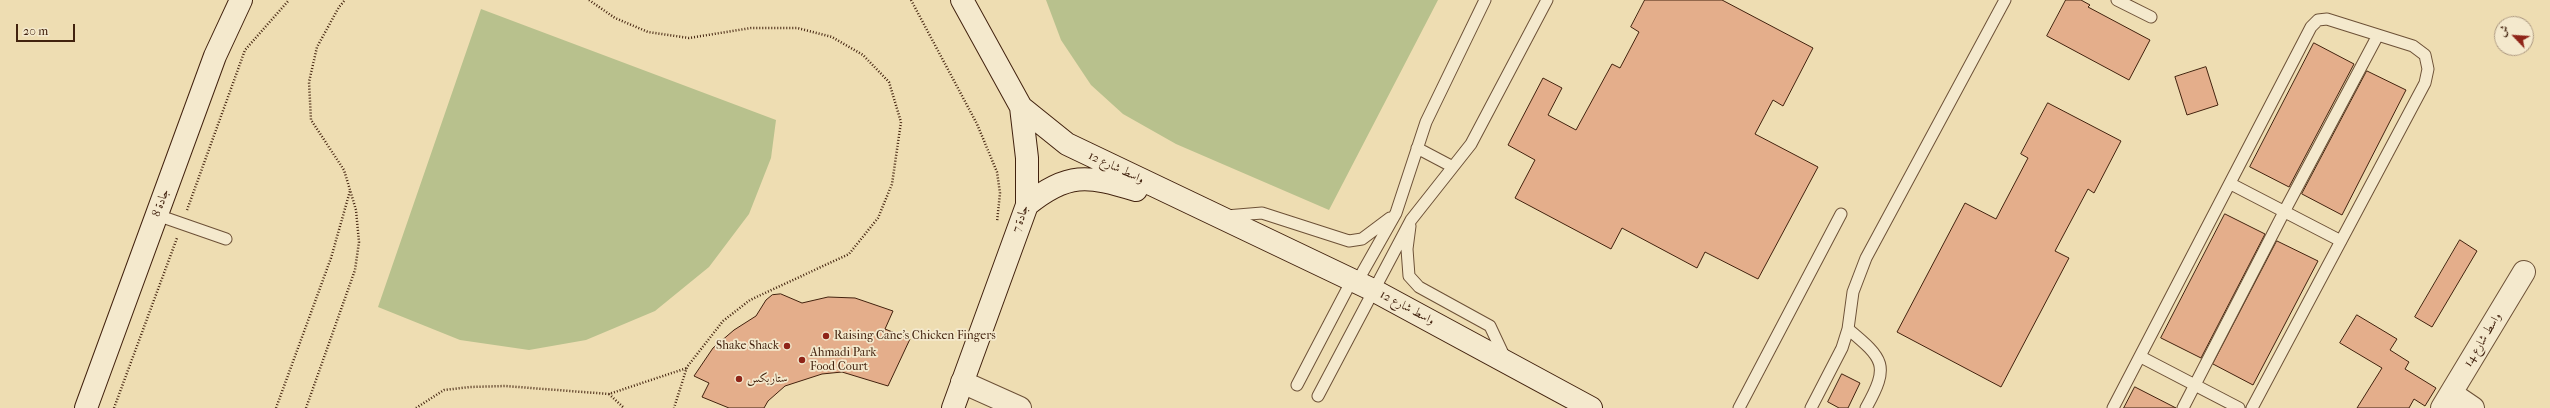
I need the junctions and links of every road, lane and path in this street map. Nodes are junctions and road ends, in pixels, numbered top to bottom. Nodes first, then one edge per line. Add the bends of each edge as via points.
1 (241, 0) edge
2 (289, 0) edge
3 (345, 0) edge
4 (590, 0) edge
5 (911, 0) edge
6 (1485, 0) edge
7 (1547, 0) edge
8 (2005, 0) edge
9 (2117, 0) edge
10 (966, 3) edge
11 (2150, 17) dead end
12 (2378, 35) junction
13 (1021, 108) junction
14 (1417, 148) junction
15 (1453, 167) junction
16 (2231, 184) junction
17 (350, 191) junction
18 (1027, 204) junction
19 (2284, 212) junction
20 (1396, 213) junction
21 (1841, 214) dead end
22 (156, 215) junction
23 (1219, 217) junction
24 (1411, 220) junction
25 (182, 224) junction
26 (996, 226) dead end
27 (226, 239) dead end
28 (2341, 240) junction
29 (2524, 272) dead end
30 (1360, 284) junction
31 (1848, 329) junction
32 (2141, 357) junction
33 (1506, 362) junction
34 (687, 367) junction
35 (962, 382) junction
36 (1297, 385) dead end
37 (2195, 385) junction
38 (609, 394) junction
39 (1318, 396) dead end
40 (2446, 401) edge
41 (86, 408) edge
42 (114, 408) edge
43 (276, 408) edge
44 (306, 408) edge
45 (416, 408) edge
46 (624, 408) edge
47 (674, 408) edge
48 (953, 408) edge
49 (1020, 408) edge
50 (1591, 408) edge
51 (1739, 408) edge
52 (1811, 408) edge
53 (1866, 408) edge
54 (2113, 408) edge
55 (2183, 408) edge
56 (2239, 408) edge
57 (2252, 408) edge
58 (2473, 408) edge

1 - 22 main road, جادة 8 via 215,56
2 - 25 path via 245,50
3 - 17 path via 317,47 310,82 311,120 344,170
4 - 34 path via 615,18 648,32 689,38 751,28 797,28 832,37 863,55 889,82 901,122 892,184 878,218 849,254 750,300 723,321
5 - 26 path via 977,124 997,172 1000,192
6 - 14 lane via 1426,122
7 - 15 lane via 1471,144
8 - 31 lane via 1866,258 1853,292
9 - 11 lane
10 - 13 main road, جادة 7 via 997,67
12 - 16 lane via 2328,19 2318,20 2311,27
12 - 19 lane
12 - 28 lane via 2413,46 2425,55 2428,69 2425,83
13 - 18 main road, جادة 7 via 1027,158
13 - 23 main road, واسط شارع 12 via 1040,126 1067,144
14 - 15 lane
14 - 20 lane
15 - 24 lane
16 - 19 lane
16 - 32 lane
17 - 43 path via 331,258
17 - 44 path via 356,210 359,242 355,270
18 - 23 main road, واسط شارع 12 via 1047,188 1078,178 1106,181
18 - 35 main road, جادة 7
19 - 28 lane
19 - 37 lane
20 - 23 lane via 1362,239 1350,241 1262,213
20 - 30 lane
21 - 51 lane
22 - 25 lane
22 - 41 main road, جادة 8
23 - 30 main road, واسط شارع 12
24 - 30 lane
24 - 33 lane via 1407,250 1409,276 1419,287 1490,326
25 - 27 lane
25 - 42 path
28 - 57 lane
29 - 40 main road, واسط شارع 14
30 - 33 main road, واسط شارع 12
30 - 36 lane
30 - 39 lane
31 - 52 lane via 1842,348
31 - 53 lane via 1872,348 1880,363 1880,380
32 - 37 lane
32 - 54 lane
33 - 50 main road, واسط شارع 12
34 - 38 path
34 - 47 path
35 - 48 main road, جادة 7
35 - 49 main road
37 - 55 lane
37 - 56 lane
38 - 45 path via 513,387 470,387 444,390
38 - 46 path
40 - 58 main road

